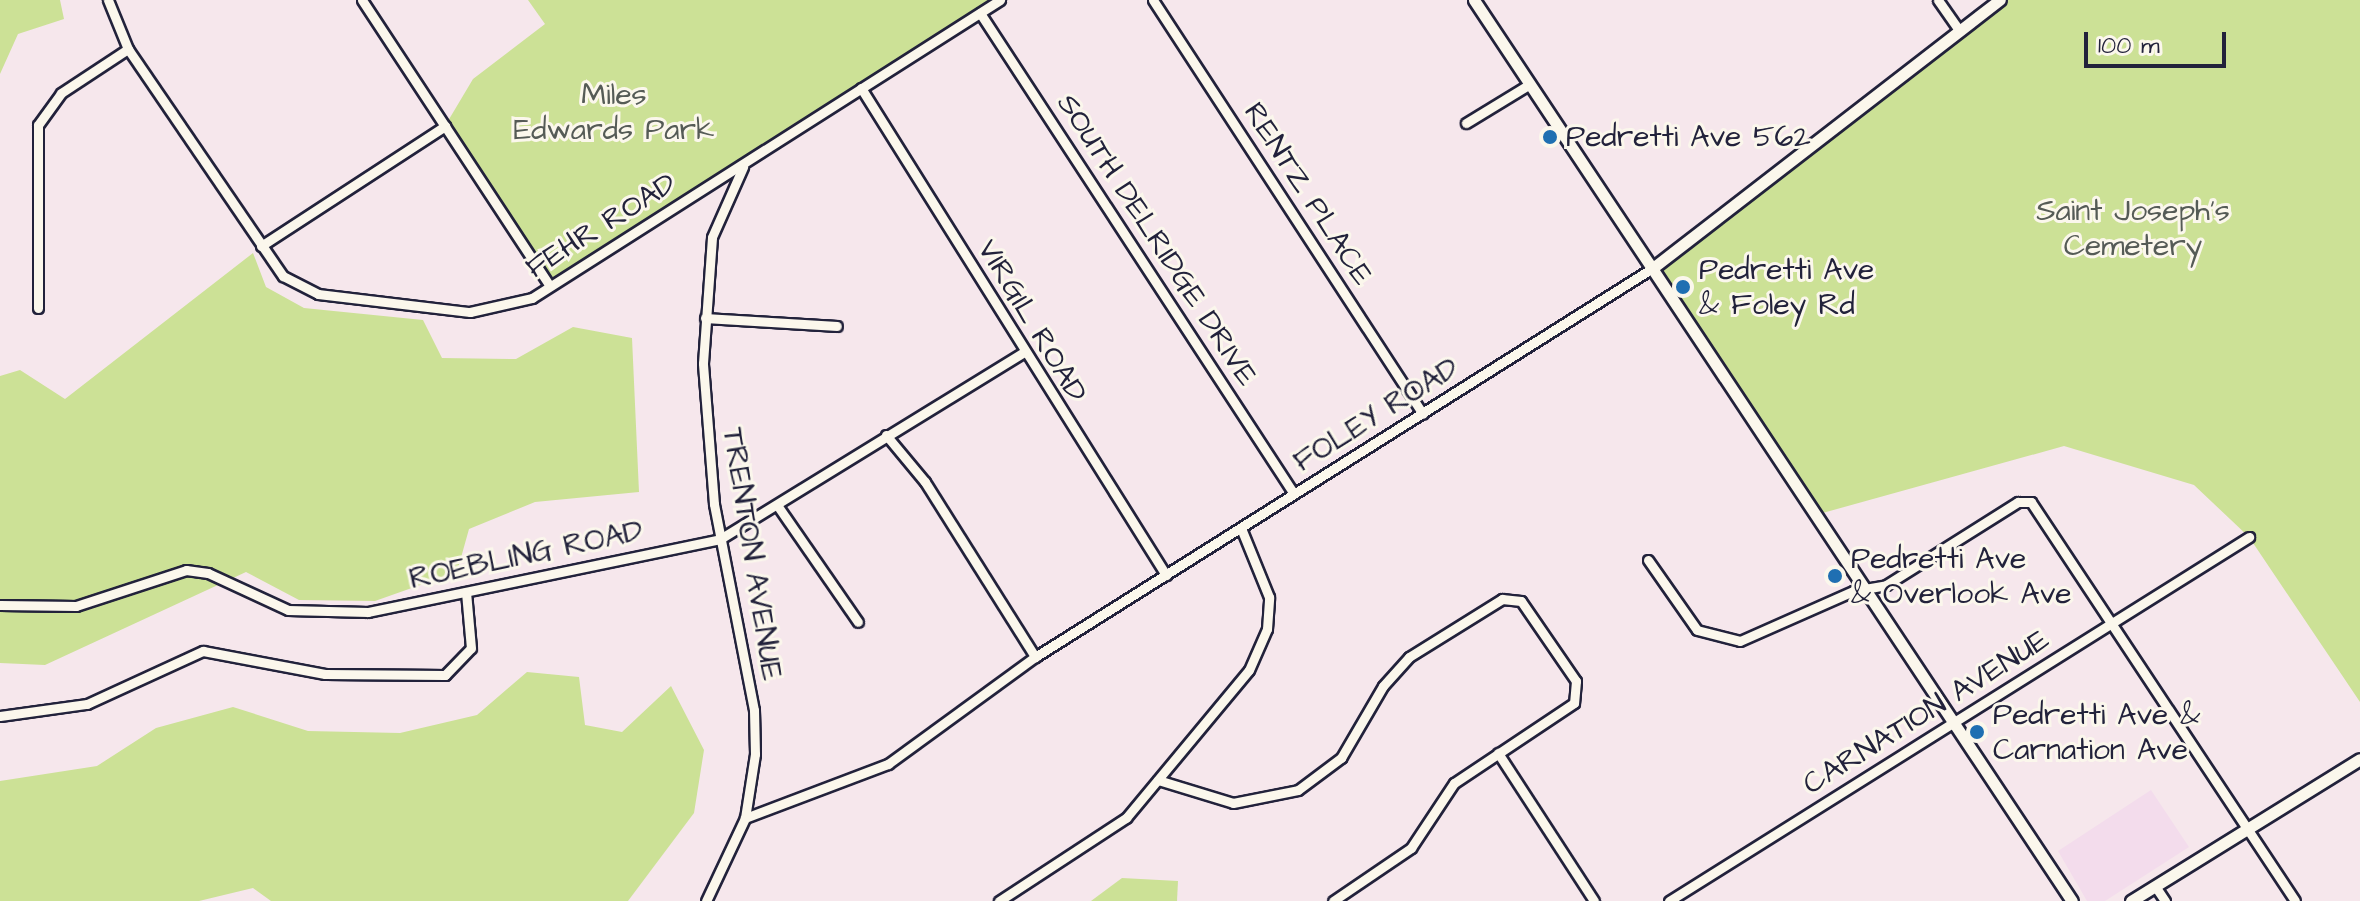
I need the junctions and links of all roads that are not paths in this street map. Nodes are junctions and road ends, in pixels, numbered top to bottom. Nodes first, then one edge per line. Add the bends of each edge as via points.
1 (108, 0) edge
2 (362, 0) edge
3 (1000, 0) edge
4 (1153, 0) edge
5 (1474, 0) edge
6 (1938, 0) edge
7 (2000, 0) edge
8 (980, 13) junction
9 (1960, 31) junction
10 (128, 49) junction
11 (1530, 84) junction
12 (861, 88) junction
13 (1466, 123) dead end
14 (445, 126) junction
15 (744, 164) junction
16 (261, 246) junction
17 (1654, 267) junction
18 (550, 286) junction
19 (38, 308) dead end
20 (705, 318) junction
21 (837, 326) dead end
22 (1024, 352) junction
23 (1423, 414) junction
24 (886, 435) junction
25 (1294, 494) junction
26 (777, 505) junction
27 (1241, 528) junction
28 (2249, 537) dead end
29 (720, 539) junction
30 (1648, 560) dead end
31 (1166, 575) junction
32 (1869, 590) junction
33 (466, 592) junction
34 (0, 605) edge
35 (858, 622) dead end
36 (2112, 623) junction
37 (1035, 657) junction
38 (0, 716) edge
39 (1956, 722) junction
40 (1498, 753) junction
41 (2360, 759) edge
42 (1158, 780) junction
43 (745, 818) junction
44 (2248, 830) junction
45 (2155, 886) junction
46 (706, 901) edge
47 (999, 901) edge
48 (1333, 901) edge
49 (1594, 901) edge
50 (1669, 901) edge
51 (2072, 901) edge
52 (2131, 901) edge
53 (2165, 901) edge
54 (2295, 901) edge

1 - 10 street, FEHR ROAD
2 - 14 street
3 - 8 street, FEHR ROAD
4 - 23 street, RENTZ PLACE
5 - 11 street
6 - 9 street
7 - 9 street, FOLEY ROAD
8 - 12 street, FEHR ROAD
8 - 25 street, SOUTH DELRIDGE DRIVE
9 - 17 street, FOLEY ROAD
10 - 16 street, FEHR ROAD
10 - 19 street via 61,93 38,125
11 - 13 street
11 - 17 street
12 - 15 street, FEHR ROAD
12 - 22 street, VIRGIL ROAD
14 - 16 street
14 - 18 street
15 - 18 street, FEHR ROAD
15 - 20 street, TRENTON AVENUE via 712,237
16 - 18 street, FEHR ROAD via 294,284 366,300 499,311
17 - 23 street, FOLEY ROAD
17 - 32 street
20 - 21 street
20 - 29 street, TRENTON AVENUE via 707,441
22 - 24 street, ROEBLING ROAD
22 - 31 street, VIRGIL ROAD
23 - 25 street, FOLEY ROAD
24 - 26 street, ROEBLING ROAD
24 - 37 street via 925,482
25 - 27 street, FOLEY ROAD
26 - 29 street, ROEBLING ROAD
26 - 35 street
27 - 31 street, FOLEY ROAD
27 - 42 street via 1267,584 1262,646
28 - 36 street, CARNATION AVENUE
29 - 33 street, ROEBLING ROAD
29 - 43 street, TRENTON AVENUE via 754,710
30 - 32 street via 1688,621 1722,641 1749,638
31 - 37 street, FOLEY ROAD
32 - 36 street via 2027,500
32 - 39 street
33 - 34 street, ROEBLING ROAD via 368,612 301,613 186,570 76,606
33 - 38 street via 471,648 445,675 325,674 203,651 87,704
36 - 39 street, CARNATION AVENUE
36 - 44 street
37 - 43 street, FOLEY ROAD via 888,764
39 - 50 street, CARNATION AVENUE
39 - 51 street
40 - 42 street via 1569,709 1578,689 1526,605 1502,599 1396,669 1341,758 1298,790 1233,803
40 - 48 street via 1445,792 1398,860
40 - 49 street
41 - 44 street
42 - 47 street via 1112,829
43 - 46 street, TRENTON AVENUE
44 - 45 street
44 - 54 street
45 - 52 street
45 - 53 street

